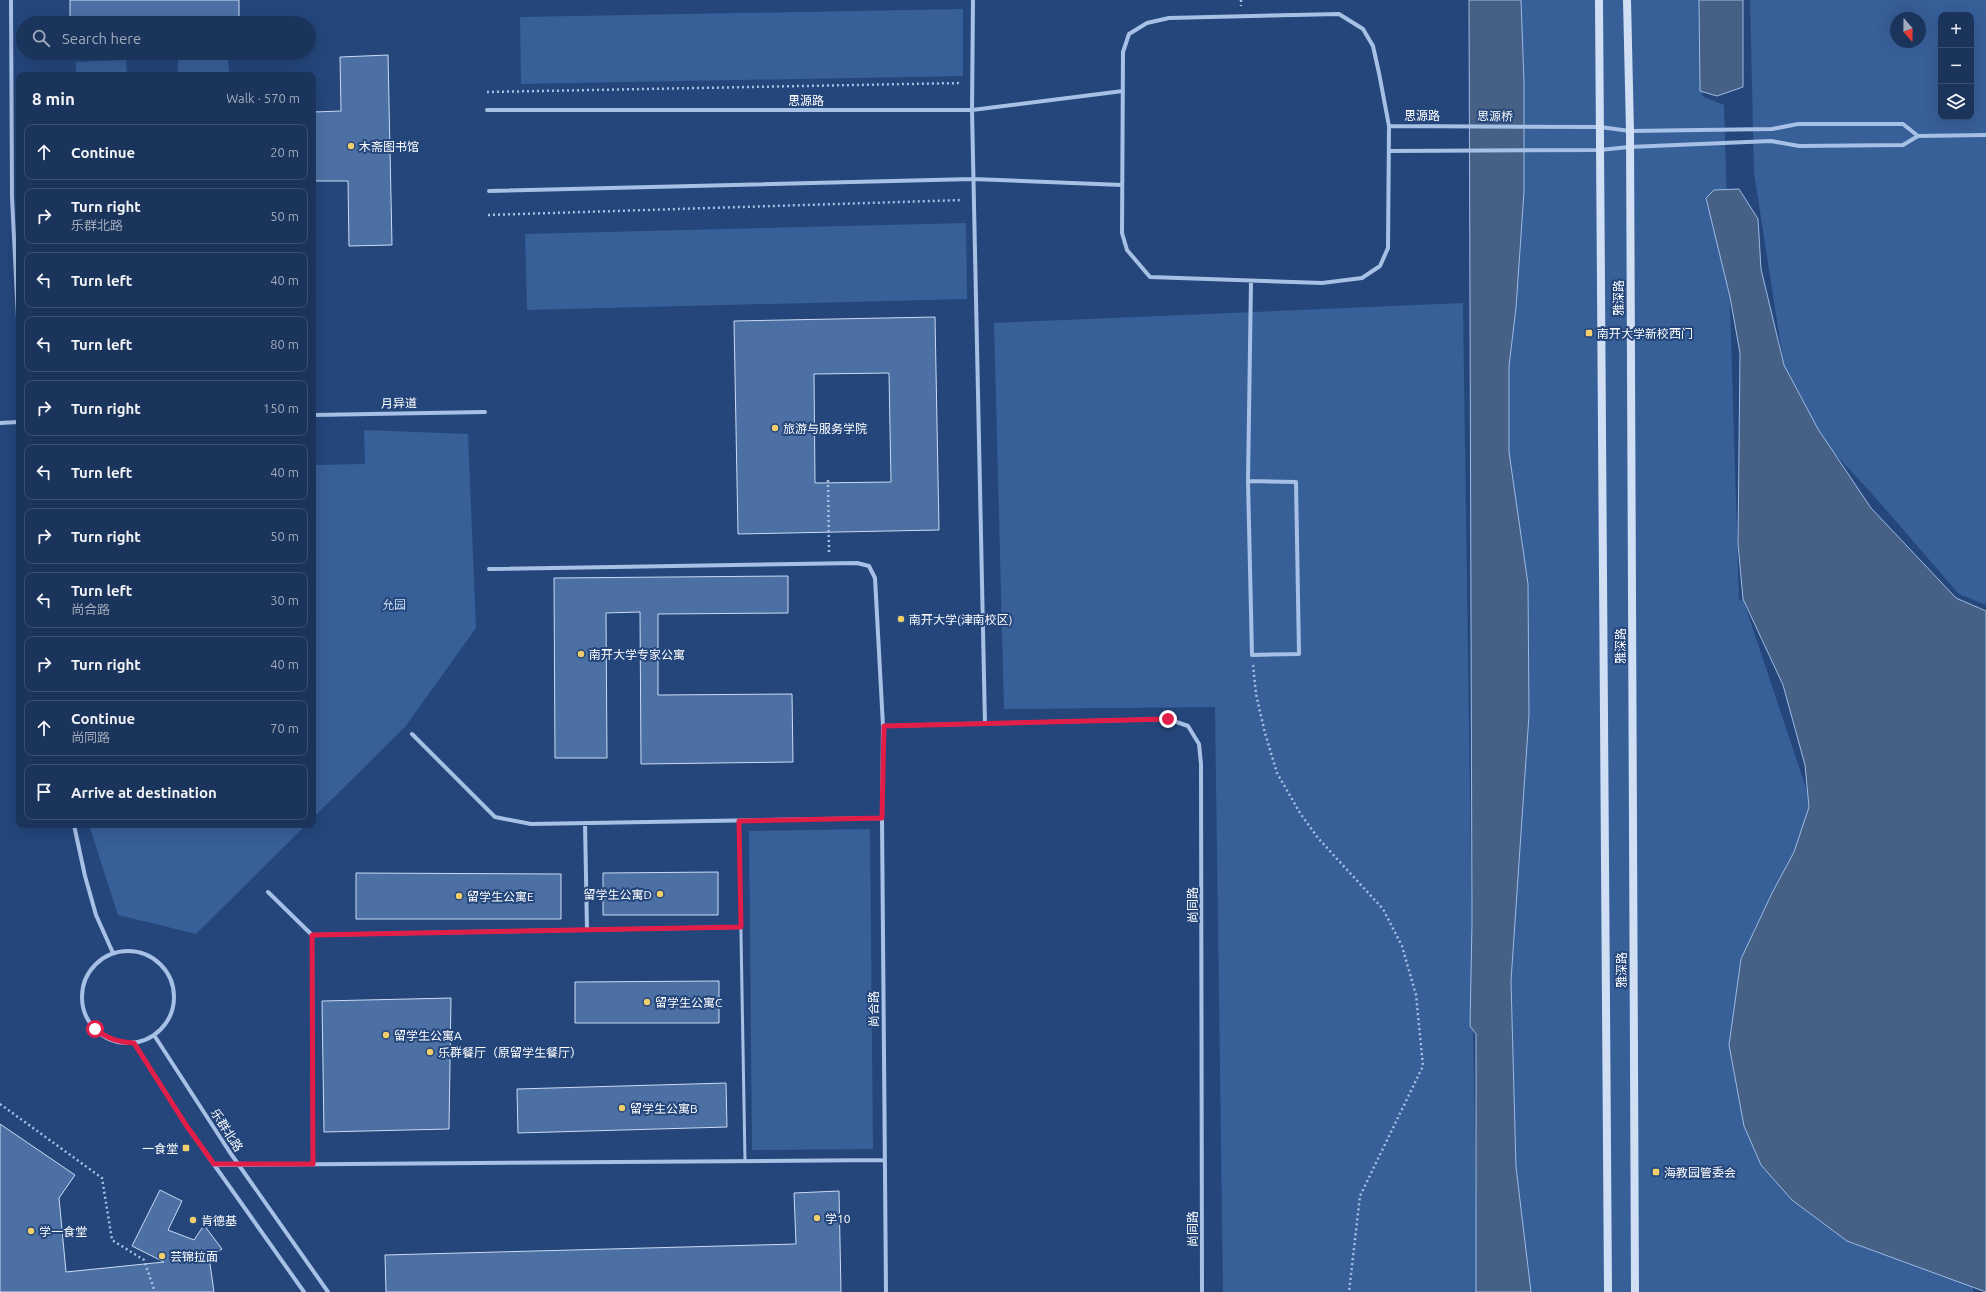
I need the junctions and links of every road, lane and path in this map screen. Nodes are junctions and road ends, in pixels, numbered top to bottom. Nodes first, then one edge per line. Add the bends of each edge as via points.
1 (11, 0) edge
2 (973, 0) edge
3 (1599, 0) edge
4 (1627, 0) edge
5 (972, 83) junction
6 (1123, 91) junction
7 (487, 92) dead end
8 (487, 110) dead end
9 (972, 110) junction
10 (1457, 125) joint
11 (1389, 126) junction
12 (1600, 127) junction
13 (1630, 131) junction
14 (1986, 135) edge
15 (1918, 136) junction
16 (1629, 147) junction
17 (1600, 150) junction
18 (1389, 151) junction
19 (973, 179) junction
20 (1122, 185) junction
21 (488, 191) dead end
22 (974, 200) junction
23 (488, 215) dead end
24 (16, 278) edge
25 (1251, 281) junction
26 (486, 412) dead end
27 (316, 415) edge
28 (16, 422) edge
29 (0, 424) edge
30 (828, 480) dead end
31 (1248, 481) junction
32 (829, 563) junction
33 (489, 569) dead end
34 (1252, 655) junction
35 (984, 724) junction
36 (884, 726) junction
37 (412, 734) dead end
38 (882, 818) junction
39 (739, 821) junction
40 (585, 823) junction
41 (75, 828) edge
42 (268, 892) dead end
43 (741, 927) junction
44 (587, 930) junction
45 (312, 935) junction
46 (113, 953) junction
47 (154, 1035) junction
48 (134, 1043) junction
49 (0, 1104) edge
50 (885, 1160) junction
51 (745, 1161) junction
52 (214, 1164) junction
53 (238, 1164) junction
54 (313, 1164) junction
55 (155, 1292) edge
56 (304, 1292) edge
57 (328, 1292) edge
58 (886, 1292) edge
59 (1202, 1292) edge
60 (1349, 1292) edge
61 (1608, 1292) edge
62 (1635, 1292) edge

1 - 24 street via 12,197
2 - 5 street
3 - 12 main road, 雅深路
4 - 13 main road, 雅深路
5 - 7 path
5 - 9 street
6 - 9 street, 思源路
6 - 11 street via 1124,52 1129,34 1147,23 1170,18 1339,14 1363,29 1373,46
6 - 20 street
8 - 9 street, 思源路
9 - 19 street
10 - 11 street, 思源路
10 - 12 street, 思源桥
11 - 18 street
12 - 13 street, 思源桥
12 - 17 main road, 雅深路
13 - 15 street, 思源桥 via 1772,129 1798,124 1903,124
13 - 16 main road, 雅深路
14 - 15 street
15 - 16 street via 1903,145 1799,146 1771,141
16 - 17 street
16 - 62 main road, 雅深路
17 - 18 street
17 - 61 main road, 雅深路
18 - 25 street via 1388,248 1380,266 1362,278 1322,283
19 - 20 street
19 - 21 street
19 - 22 street
20 - 25 street via 1122,233 1127,250 1150,277
22 - 23 path
22 - 35 street
25 - 31 street
26 - 27 street, 月异道
28 - 29 street
30 - 32 path
31 - 34 street
31 - 34 street via 1296,482 1299,654
32 - 33 street
32 - 36 street, 尚合路 via 857,563 869,566 876,578
34 - 60 path via 1256,694 1277,772 1300,813 1318,838 1383,909 1402,946 1416,995 1423,1066 1360,1196
35 - 36 street, 尚同路
35 - 59 street, 尚同路 via 1168,719 1188,726 1199,744
36 - 38 street, 尚合路
37 - 40 street via 495,817 531,824
38 - 39 street
38 - 50 street, 尚合路
39 - 40 street
39 - 43 lane
40 - 44 street
41 - 46 street via 96,915
42 - 45 street
43 - 44 street
43 - 51 lane
44 - 45 street
45 - 54 street
46 - 47 street via 126,950 151,956 169,975 174,988 171,1014 164,1026
46 - 48 street via 102,958 85,979 82,1004 86,1018 106,1038
47 - 48 street
47 - 53 street, 乐群北路
48 - 52 street
49 - 55 path via 102,1178 112,1240 144,1260
50 - 51 street
50 - 58 street, 尚合路
51 - 54 street
52 - 53 street
52 - 56 street
53 - 54 street
53 - 57 street, 乐群北路

